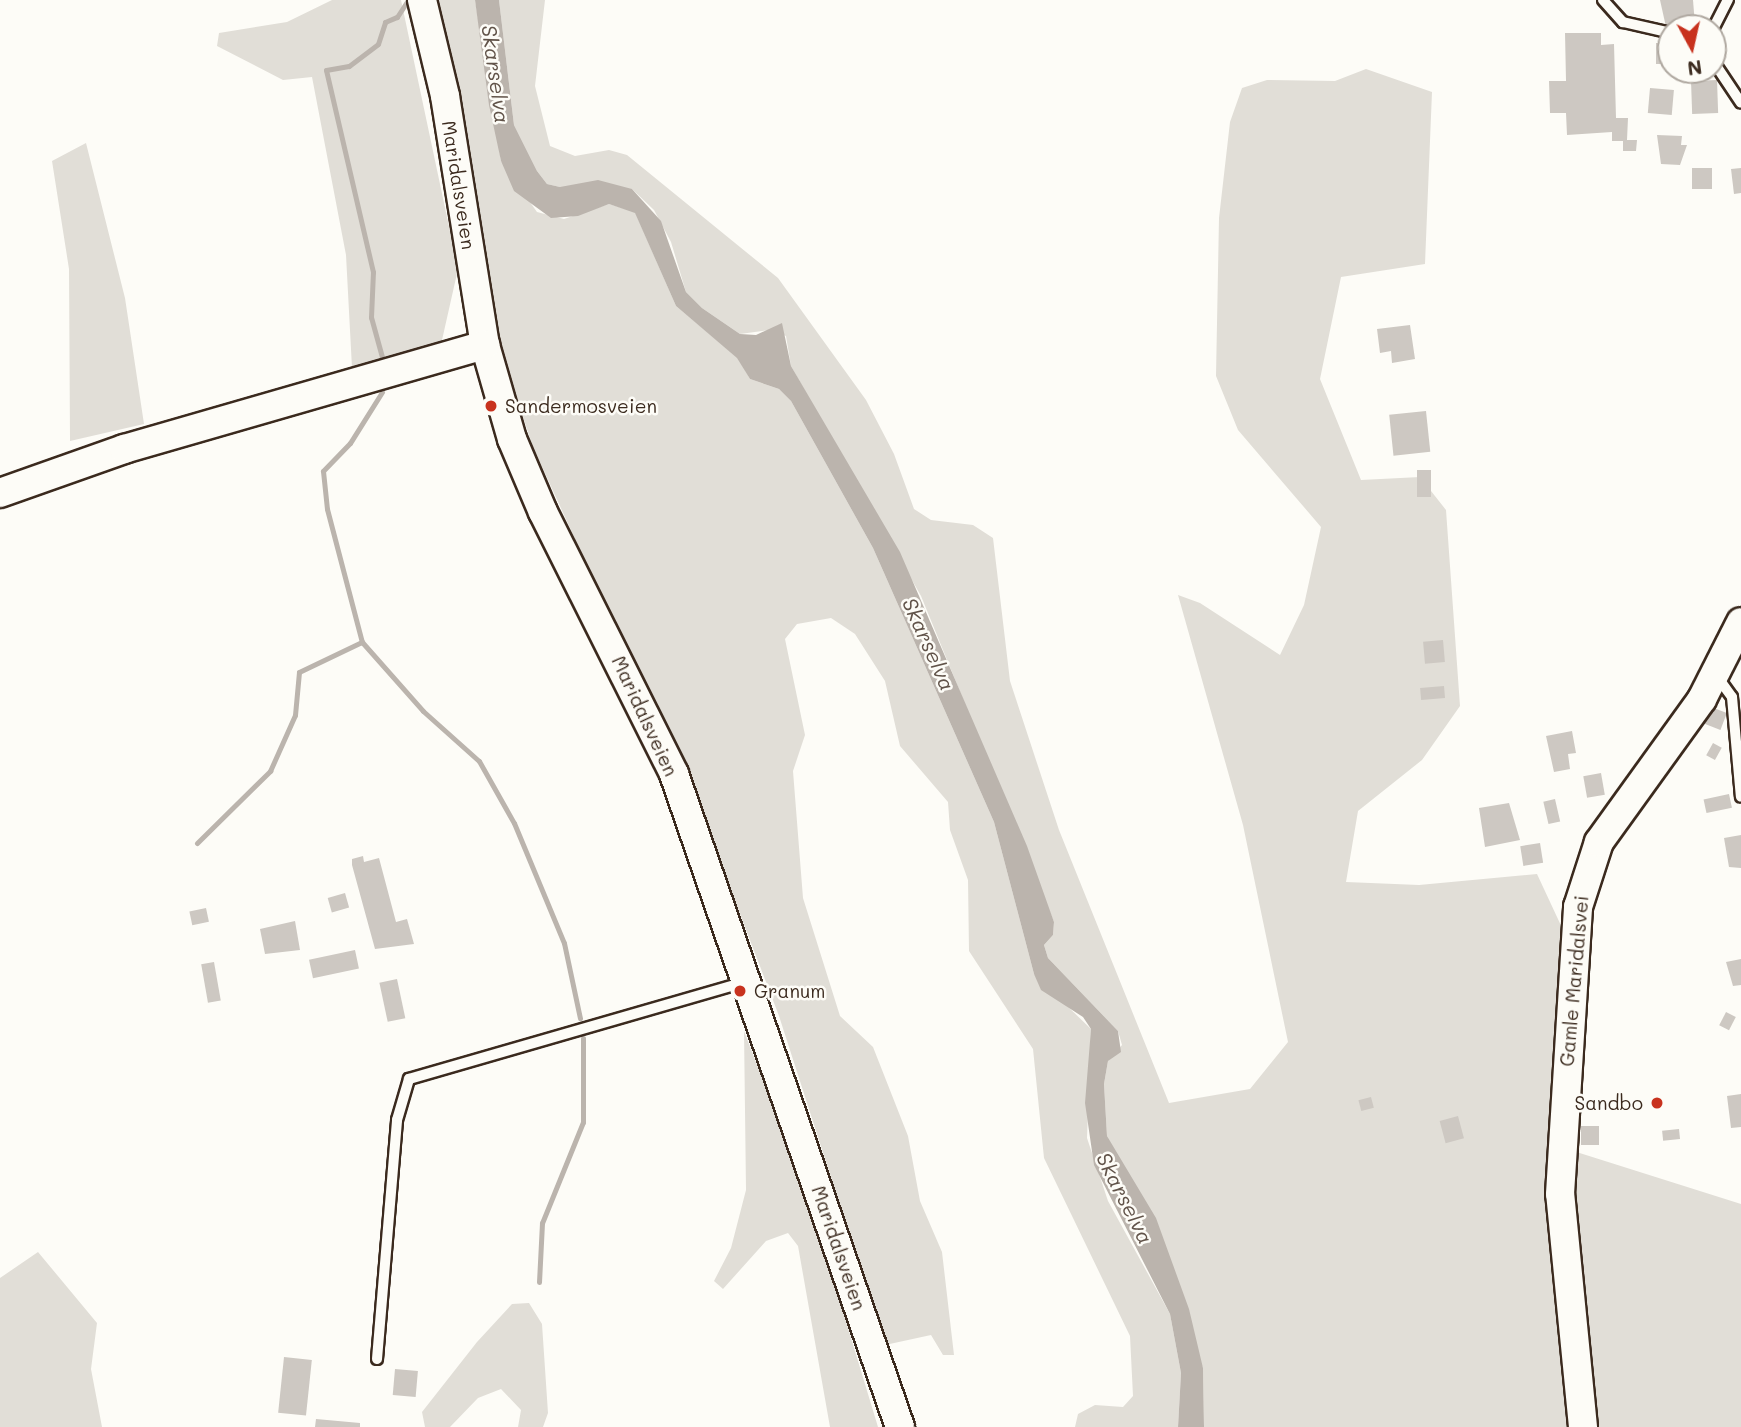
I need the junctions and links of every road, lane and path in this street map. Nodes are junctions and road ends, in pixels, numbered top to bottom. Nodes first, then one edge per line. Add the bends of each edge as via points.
1 (422, 0) edge
2 (1603, 0) edge
3 (1657, 30) edge
4 (1727, 82) edge
5 (1741, 103) edge
6 (485, 345) junction
7 (0, 493) edge
8 (1741, 622) edge
9 (1716, 675) junction
10 (1741, 797) edge
11 (747, 982) junction
12 (377, 1359) dead end
13 (900, 1427) edge
14 (1583, 1427) edge

1 - 6 street, Maridalsveien via 445,96
2 - 3 lane via 1623,22
4 - 5 lane
6 - 7 street via 124,449
6 - 11 street, Maridalsveien via 521,463 666,754
8 - 9 street, Gamle Maridalsvei
9 - 10 lane via 1732,697
9 - 14 street, Gamle Maridalsvei via 1600,842 1578,907 1560,1194
11 - 12 lane via 409,1079 397,1120
11 - 13 street, Maridalsveien

